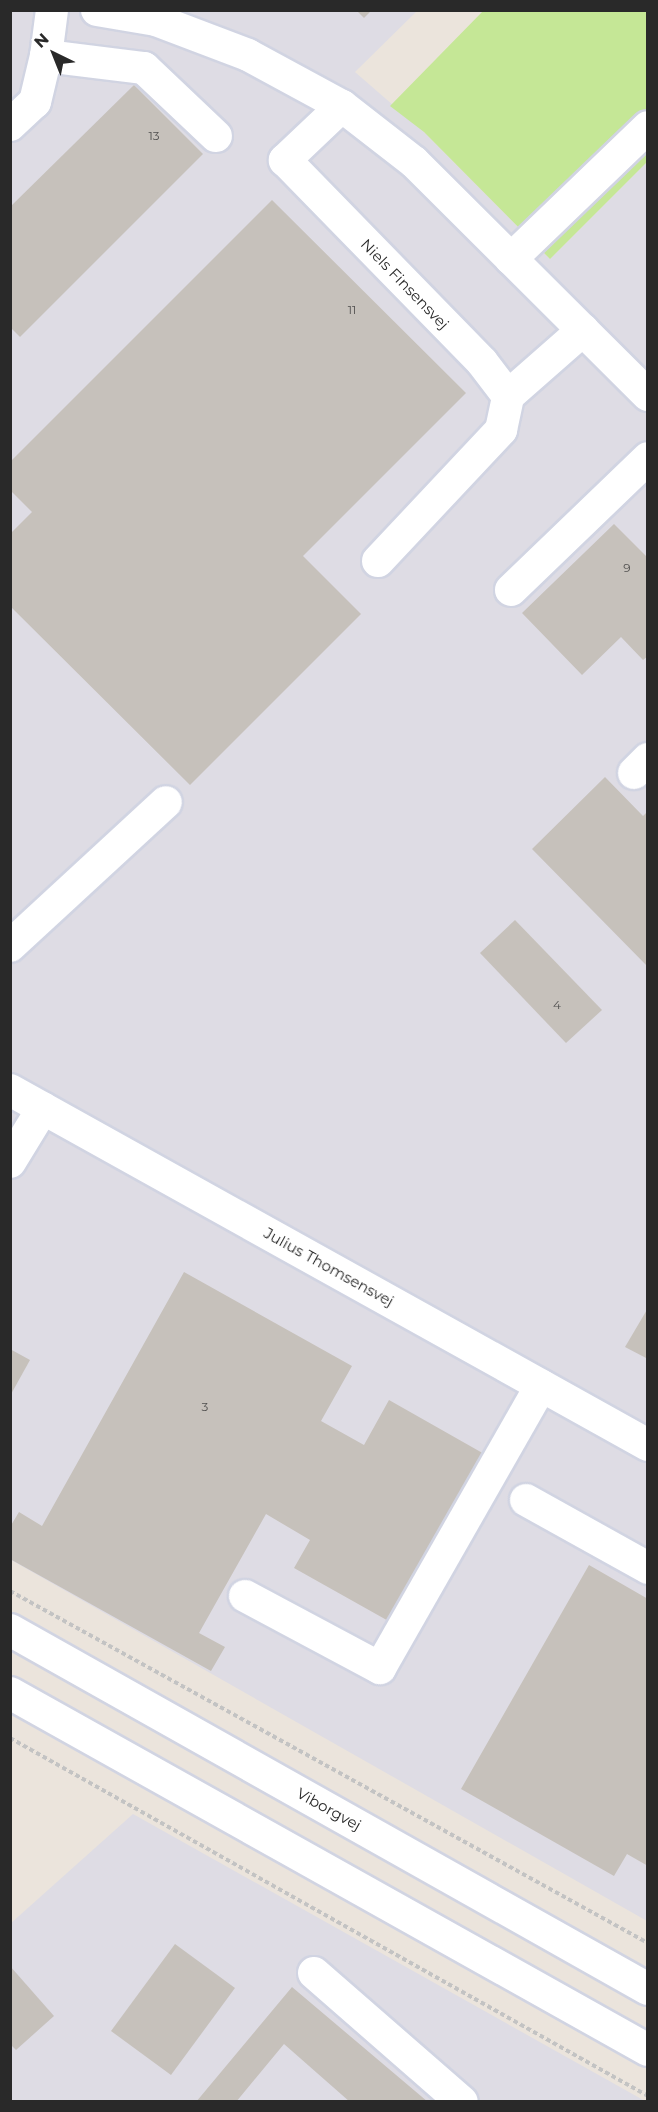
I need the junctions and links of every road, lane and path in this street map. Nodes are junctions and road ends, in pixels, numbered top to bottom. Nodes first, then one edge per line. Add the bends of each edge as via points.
1 (52, 10) edge
2 (97, 10) edge
3 (158, 15) edge
4 (46, 56) junction
5 (342, 106) junction
6 (10, 125) edge
7 (648, 127) edge
8 (216, 136) dead end
9 (512, 259) junction
10 (583, 330) junction
11 (647, 393) edge
12 (508, 396) junction
13 (648, 458) edge
14 (378, 561) dead end
15 (511, 590) dead end
16 (166, 802) dead end
17 (10, 946) edge
18 (10, 1090) edge
19 (43, 1108) junction
20 (10, 1162) edge
21 (541, 1386) junction
22 (648, 1445) edge
23 (526, 1500) dead end
24 (648, 1568) edge
25 (10, 1591) edge
26 (245, 1596) dead end
27 (10, 1630) edge
28 (10, 1693) edge
29 (10, 1738) edge
30 (648, 1943) edge
31 (314, 1973) dead end
32 (648, 1989) edge
33 (648, 2050) edge
34 (648, 2096) edge
35 (462, 2102) edge

1 - 4 street
2 - 3 street
3 - 5 street via 248,55
4 - 6 street via 35,102
4 - 8 street via 144,68
5 - 9 street via 414,162
5 - 12 street, Niels Finsensvej via 285,160 482,362
7 - 9 street
9 - 10 street
10 - 11 street
10 - 12 street
12 - 14 street via 501,430
13 - 15 street
16 - 17 street
18 - 19 street, Julius Thomsensvej
19 - 20 street
19 - 21 street, Julius Thomsensvej
21 - 22 street, Julius Thomsensvej
21 - 26 street via 380,1668
23 - 24 street
25 - 30 path
27 - 32 street, Viborgvej
28 - 33 street
29 - 34 path
31 - 35 street

